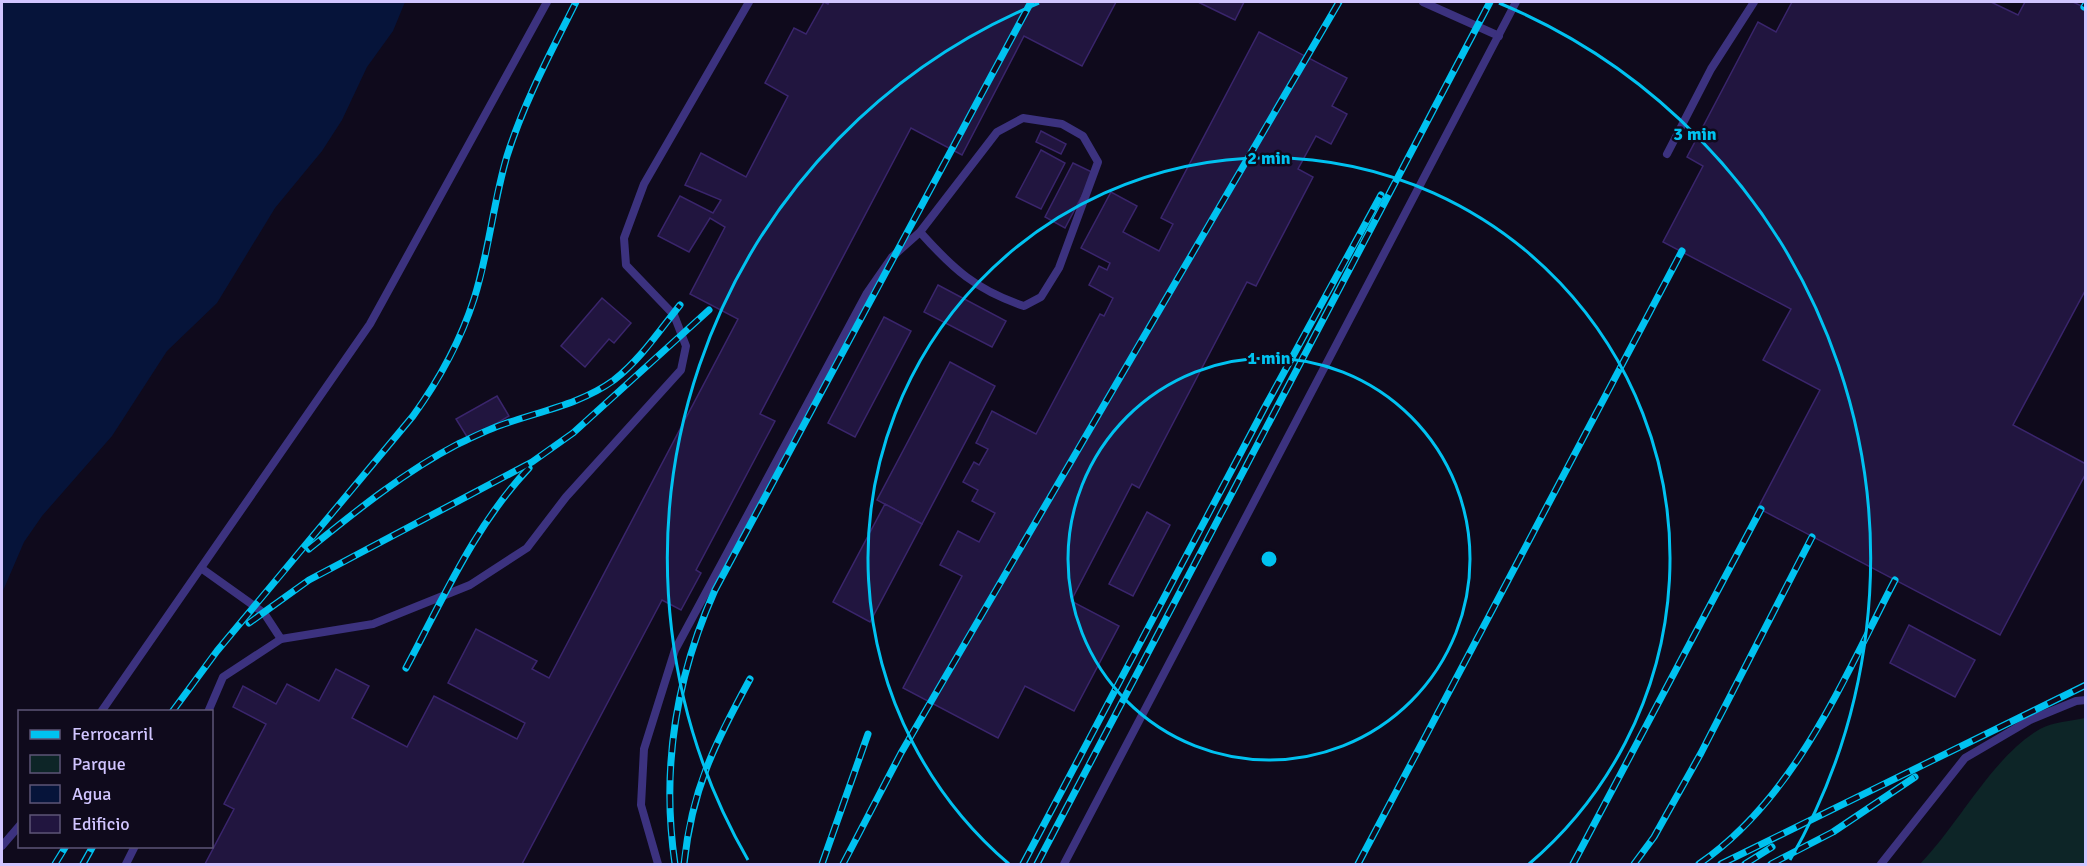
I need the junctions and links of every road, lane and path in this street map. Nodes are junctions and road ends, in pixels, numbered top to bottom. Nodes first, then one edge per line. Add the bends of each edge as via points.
1 (547, 2) edge
2 (749, 2) edge
3 (1423, 2) edge
4 (1516, 2) edge
5 (1754, 2) edge
6 (1499, 36) junction
7 (1667, 154) dead end
8 (920, 232) junction
9 (201, 568) junction
10 (281, 639) junction
11 (2085, 700) edge
12 (102, 710) edge
13 (208, 710) edge
14 (18, 827) edge
15 (2, 846) edge
16 (134, 848) edge
17 (126, 864) edge
18 (658, 864) edge
19 (1064, 864) edge
20 (1881, 864) edge

1 - 9 lane via 370,324
2 - 10 lane via 644,184 624,238 626,265 674,315 686,346 681,370 566,497 527,548 470,585 373,624
3 - 6 lane
4 - 6 lane
5 - 7 lane via 1711,69
6 - 19 lane
8 - 8 lane via 953,268 996,297 1024,306 1041,297 1059,268 1098,162 1083,136 1062,124 1023,118 997,132
8 - 18 lane via 892,257 867,293 675,650 644,749 641,805
9 - 10 lane via 264,613
9 - 12 lane
10 - 13 lane via 223,677
11 - 20 lane via 2031,720 1965,758
14 - 15 lane
16 - 17 lane

